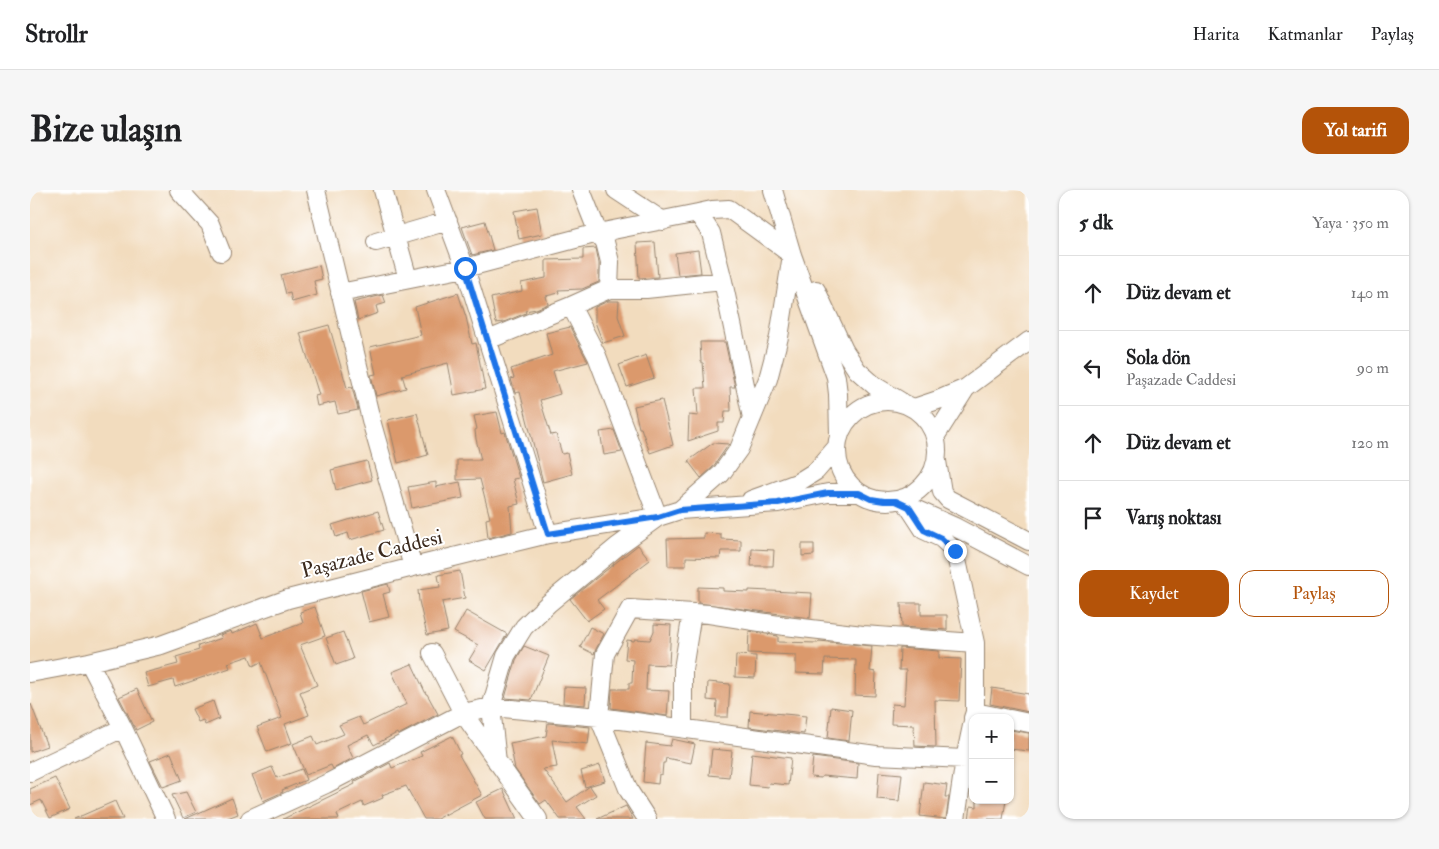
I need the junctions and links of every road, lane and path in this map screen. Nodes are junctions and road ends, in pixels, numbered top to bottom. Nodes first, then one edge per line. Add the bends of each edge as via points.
1 (179, 190) edge
2 (315, 190) edge
3 (383, 190) edge
4 (436, 190) edge
5 (581, 190) edge
6 (616, 190) edge
7 (773, 190) edge
8 (786, 190) edge
9 (698, 214) junction
10 (448, 221) junction
11 (664, 221) junction
12 (598, 234) junction
13 (396, 236) junction
14 (376, 242) dead end
15 (221, 252) dead end
16 (792, 255) junction
17 (465, 268) junction
18 (408, 279) junction
19 (723, 281) junction
20 (609, 289) junction
21 (340, 293) junction
22 (571, 306) junction
23 (488, 340) junction
24 (1029, 341) edge
25 (966, 388) junction
26 (908, 406) junction
27 (752, 418) junction
28 (935, 437) junction
29 (837, 442) junction
30 (937, 460) junction
31 (859, 493) junction
32 (902, 504) junction
33 (732, 508) junction
34 (680, 510) junction
35 (658, 517) junction
36 (548, 534) junction
37 (1029, 541) edge
38 (1029, 566) edge
39 (413, 567) junction
40 (692, 613) junction
41 (975, 643) junction
42 (432, 653) dead end
43 (90, 662) junction
44 (30, 674) edge
45 (491, 707) junction
46 (463, 713) junction
47 (974, 714) edge
48 (599, 717) junction
49 (1014, 720) edge
50 (1029, 723) edge
51 (123, 728) junction
52 (684, 728) junction
53 (969, 740) edge
54 (965, 759) junction
55 (497, 762) junction
56 (30, 772) edge
57 (166, 819) edge
58 (250, 819) edge
59 (538, 819) edge
60 (647, 819) edge
61 (956, 819) edge

1 - 15 street via 210,224
2 - 21 street
3 - 13 street
4 - 10 street
5 - 12 street
6 - 11 street
7 - 16 street
8 - 26 street via 819,299 844,350 857,370 875,386
9 - 11 street
9 - 16 street via 729,209
9 - 19 street via 711,233
10 - 13 street
10 - 17 street
11 - 12 street
12 - 17 street
12 - 20 street via 605,242 610,262
13 - 14 street
13 - 18 street
16 - 27 street via 779,337 768,379
16 - 29 street via 836,377
17 - 18 street
17 - 23 street
18 - 21 street
19 - 20 street via 646,289
19 - 27 street
20 - 22 street
21 - 39 street via 372,424
22 - 23 street
22 - 35 street via 597,356
23 - 36 street
24 - 25 street
25 - 26 street via 938,400
25 - 28 street
26 - 28 street via 927,421
26 - 29 street via 890,400 864,406 844,423
27 - 34 street via 739,449 721,474
28 - 30 street
29 - 31 street via 837,461 842,474
29 - 33 street via 816,471
30 - 32 street via 922,487
30 - 37 street via 942,492 948,499
31 - 32 street via 871,499
31 - 33 street, Paşazade Caddesi via 828,493
32 - 38 street
32 - 41 street via 924,530 941,538 955,551
33 - 34 street, Paşazade Caddesi
34 - 35 street, Paşazade Caddesi
35 - 36 street, Paşazade Caddesi
35 - 45 street via 618,546 524,627 506,656
36 - 39 street, Paşazade Caddesi
39 - 43 street, Paşazade Caddesi via 288,599 161,645
40 - 41 street via 863,635
40 - 48 street via 630,609 606,654
40 - 52 street via 683,669
41 - 47 street
42 - 46 street
43 - 44 street, Paşazade Caddesi
43 - 51 street
45 - 46 street
45 - 48 street
45 - 55 street
46 - 55 street
46 - 58 street via 326,784
48 - 52 street
48 - 60 street via 629,791
49 - 50 street
51 - 56 street
51 - 57 street
52 - 54 street via 876,755
53 - 54 street
54 - 61 street
55 - 59 street

